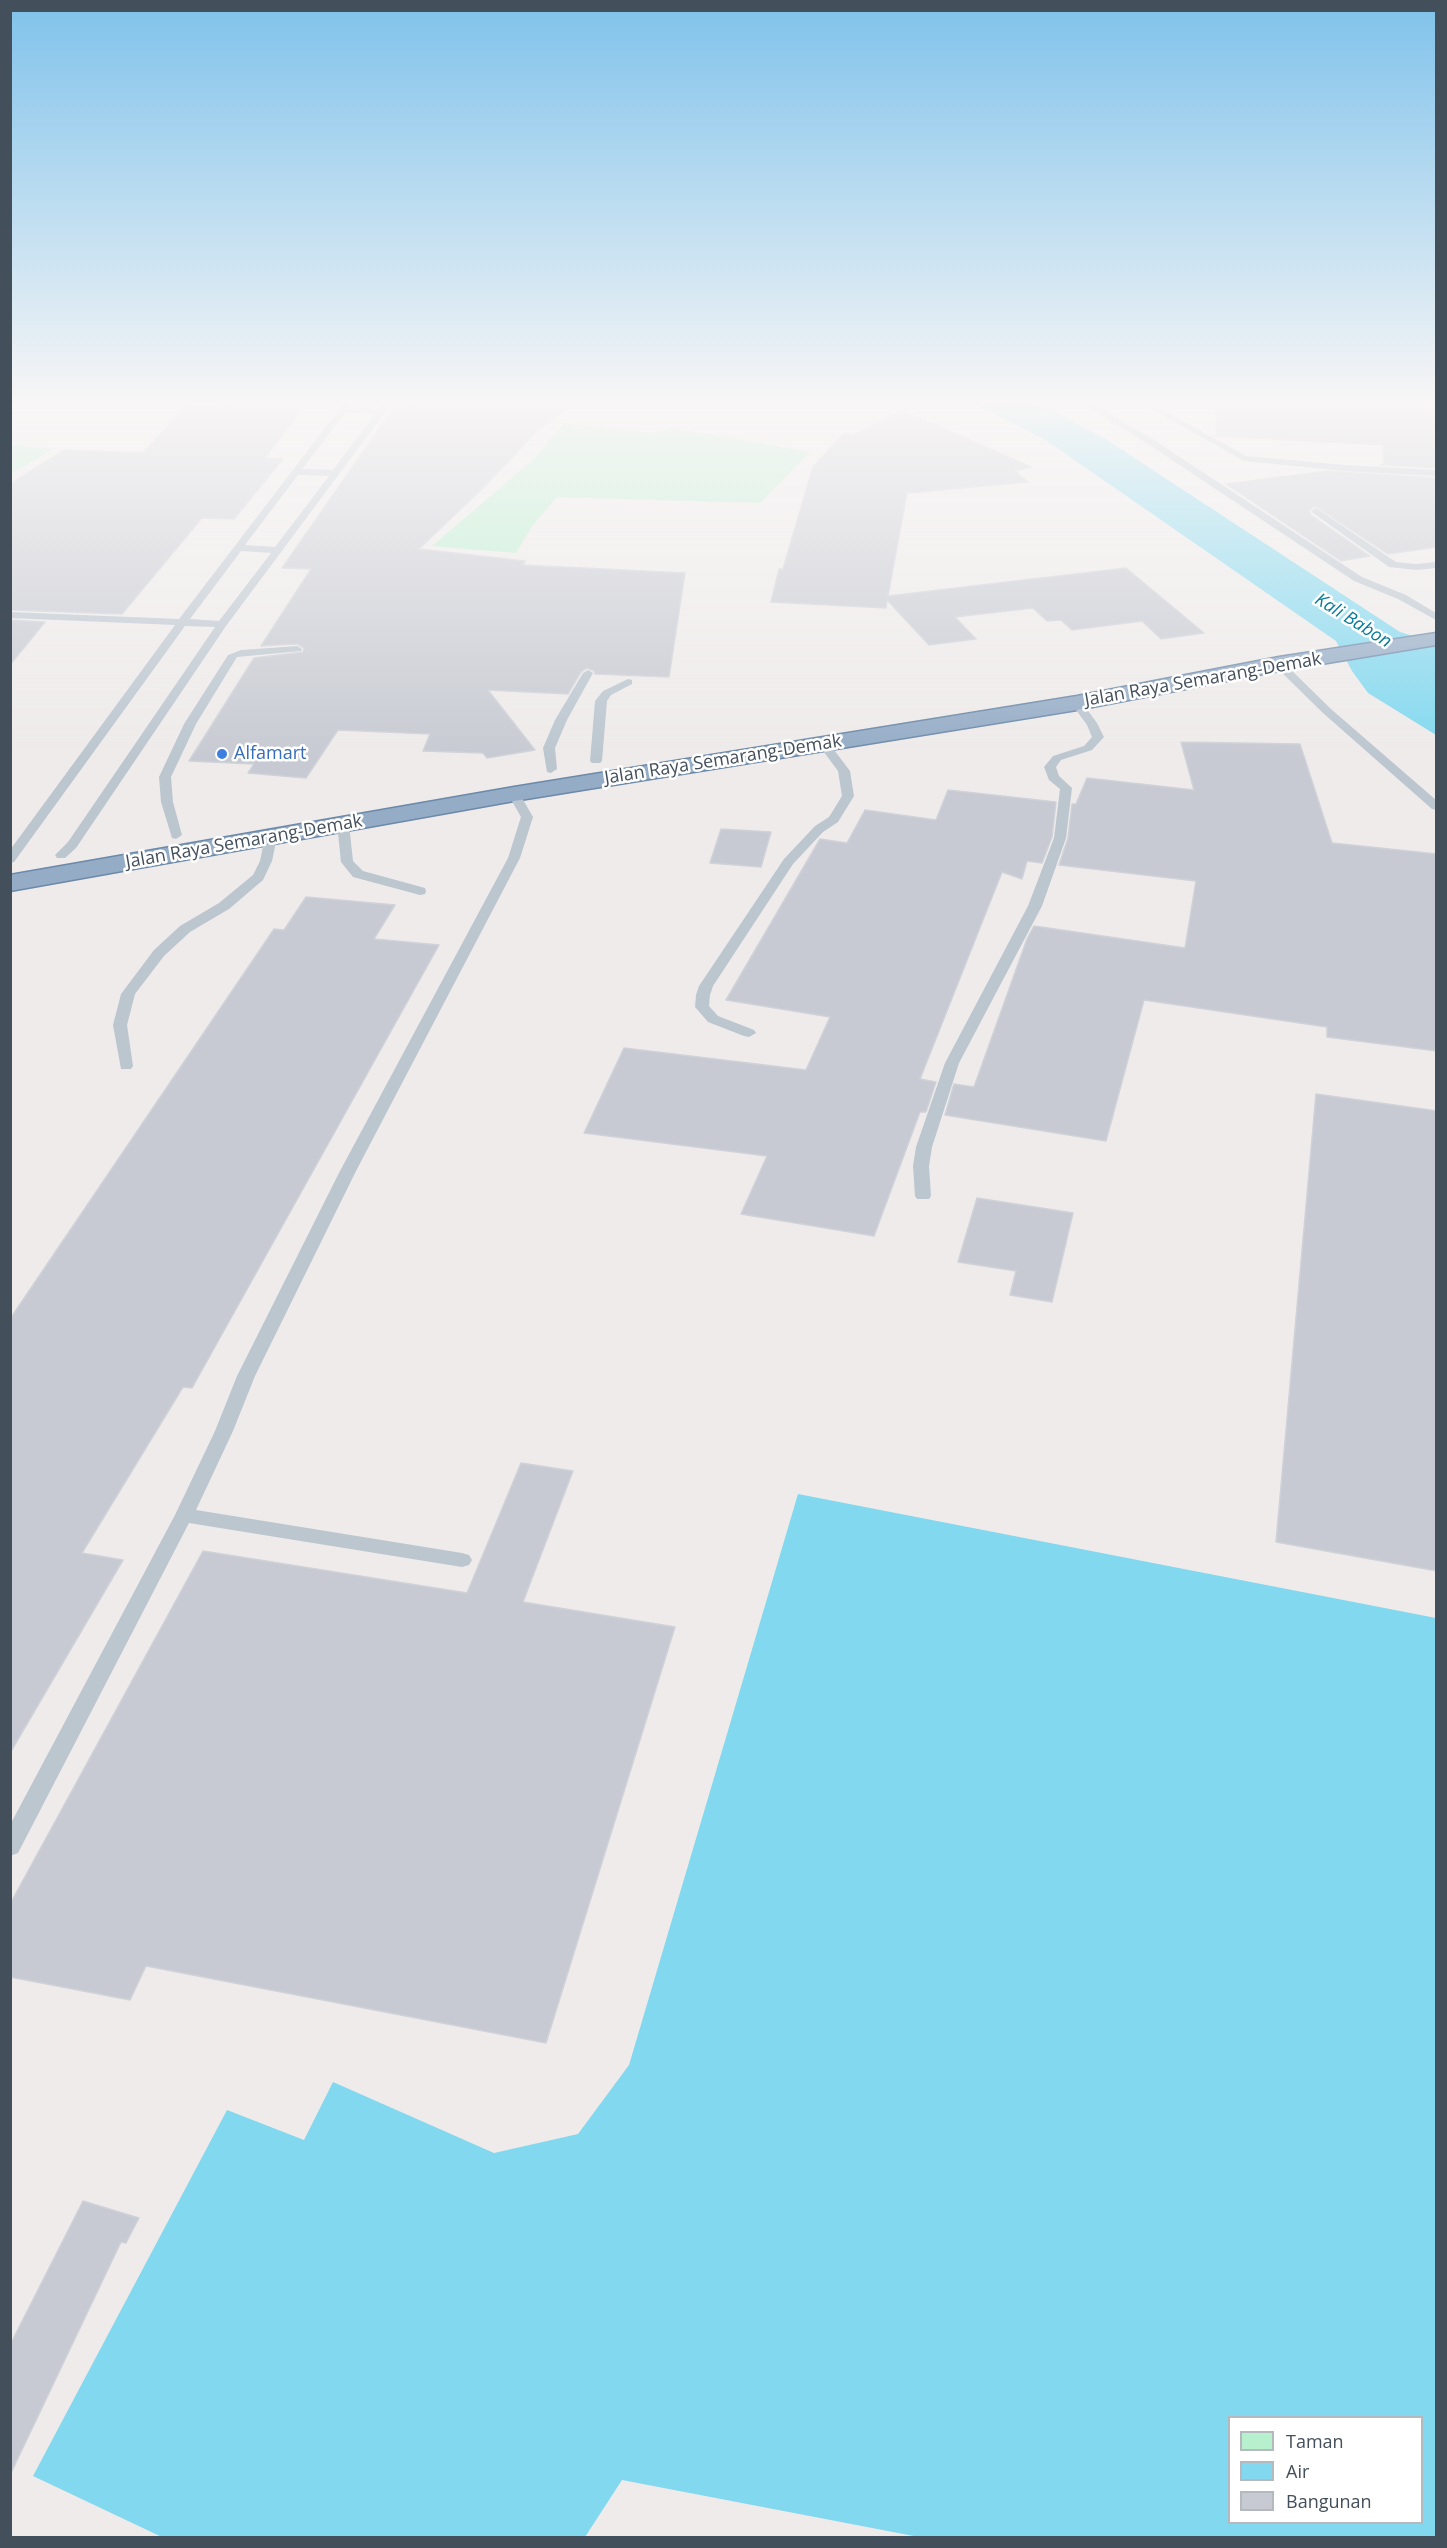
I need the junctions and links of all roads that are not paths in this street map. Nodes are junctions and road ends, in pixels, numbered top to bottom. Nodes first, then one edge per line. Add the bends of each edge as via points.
1 (259, 522) edge
2 (299, 522) edge
3 (1272, 522) edge
4 (1332, 522) edge
5 (239, 548) junction
6 (278, 550) junction
7 (1437, 566) edge
8 (10, 615) edge
9 (183, 621) junction
10 (222, 624) junction
11 (1434, 625) edge
12 (297, 649) dead end
13 (1279, 664) junction
14 (588, 673) dead end
15 (628, 682) dead end
16 (1077, 703) junction
17 (824, 744) junction
18 (596, 761) junction
19 (552, 769) junction
20 (514, 794) junction
21 (1437, 806) edge
22 (343, 824) junction
23 (176, 835) junction
24 (271, 837) junction
25 (61, 855) junction
26 (10, 859) edge
27 (10, 864) edge
28 (10, 883) edge
29 (420, 891) dead end
30 (749, 1033) dead end
31 (126, 1066) dead end
32 (923, 1196) dead end
33 (184, 1515) junction
34 (462, 1560) dead end
35 (10, 1847) edge

1 - 5 lane
2 - 6 lane
3 - 11 lane via 1359,579 1402,597
4 - 7 lane via 1393,565
5 - 6 lane
5 - 9 lane
6 - 10 lane
8 - 9 lane
9 - 10 lane
9 - 26 lane
10 - 25 lane via 72,845
11 - 13 highway, Jalan Raya Semarang-Demak via 1333,657
11 - 18 highway, Jalan Raya Semarang-Demak
12 - 23 lane via 233,655 190,724 165,777
13 - 16 highway, Jalan Raya Semarang-Demak
13 - 21 lane
14 - 19 lane via 549,748
15 - 18 lane via 607,693 601,701
16 - 17 highway, Jalan Raya Semarang-Demak
16 - 32 lane via 1098,737 1088,748 1057,758 1050,767 1053,777 1066,788 1060,838 1035,906 952,1063 924,1147
17 - 20 highway, Jalan Raya Semarang-Demak
17 - 30 lane via 844,771 848,796 834,819 788,862 702,996 702,1006 713,1019
18 - 19 highway, Jalan Raya Semarang-Demak
19 - 23 highway, Jalan Raya Semarang-Demak
20 - 22 highway, Jalan Raya Semarang-Demak
20 - 33 lane via 526,817 514,858 343,1181 246,1376
22 - 24 highway, Jalan Raya Semarang-Demak
22 - 29 lane via 347,862 358,874
23 - 25 highway, Jalan Raya Semarang-Demak
24 - 28 highway, Jalan Raya Semarang-Demak
24 - 31 lane via 258,877 224,906 185,929 159,953 128,993 120,1025
25 - 27 highway, Jalan Raya Semarang-Demak
33 - 34 lane
33 - 35 lane

